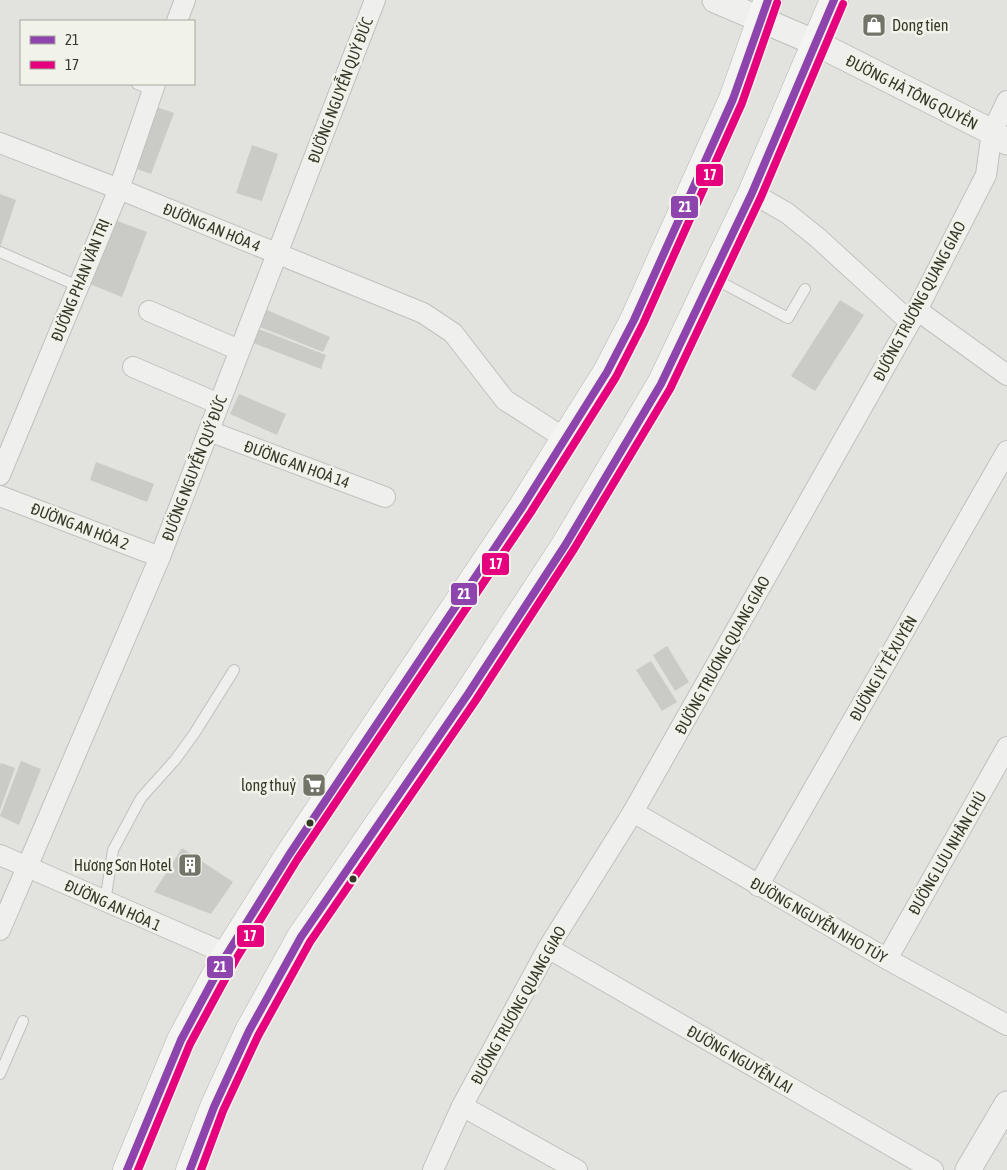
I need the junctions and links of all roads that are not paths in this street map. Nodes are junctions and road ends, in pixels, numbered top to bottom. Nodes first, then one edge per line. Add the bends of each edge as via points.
1 (185, 0) edge
2 (375, 0) edge
3 (715, 0) edge
4 (834, 0) edge
5 (764, 9) edge
6 (177, 20) edge
7 (816, 43) junction
8 (148, 86) edge
9 (1007, 101) edge
10 (999, 137) edge
11 (0, 143) edge
12 (118, 189) junction
13 (752, 193) junction
14 (0, 252) edge
15 (277, 253) junction
16 (712, 277) junction
17 (78, 286) junction
18 (806, 289) dead end
19 (149, 311) dead end
20 (913, 316) junction
21 (240, 350) junction
22 (133, 367) dead end
23 (1007, 375) edge
24 (219, 404) junction
25 (209, 431) junction
26 (564, 438) junction
27 (1007, 451) edge
28 (0, 475) edge
29 (0, 496) edge
30 (385, 497) dead end
31 (160, 557) junction
32 (234, 670) dead end
33 (1007, 747) edge
34 (633, 812) junction
35 (0, 855) edge
36 (28, 868) junction
37 (758, 886) junction
38 (105, 902) junction
39 (0, 930) edge
40 (548, 948) junction
41 (226, 954) junction
42 (886, 959) junction
43 (24, 1021) dead end
44 (1007, 1025) edge
45 (0, 1074) edge
46 (1007, 1104) edge
47 (462, 1106) junction
48 (136, 1144) junction
49 (118, 1170) edge
50 (127, 1170) edge
51 (190, 1170) edge
52 (433, 1170) edge
53 (577, 1170) edge
54 (933, 1170) edge
55 (968, 1170) edge

1 - 6 street
2 - 15 street, ĐƯỜNG NGUYỄN QUÝ ĐỨC
3 - 5 street, ĐƯỜNG HÀ TÔNG QUYỀN
4 - 7 highway
5 - 7 street, ĐƯỜNG HÀ TÔNG QUYỀN
5 - 26 highway via 733,99 634,320 607,372
7 - 10 street, ĐƯỜNG HÀ TÔNG QUYỀN
7 - 13 highway
8 - 12 street, ĐƯỜNG PHAN VĂN TRỊ
9 - 10 street, ĐƯỜNG TRƯƠNG QUANG GIAO
10 - 20 street, ĐƯỜNG TRƯƠNG QUANG GIAO via 986,175
11 - 12 street, ĐƯỜNG AN HÒA 4
12 - 15 street, ĐƯỜNG AN HÒA 4
12 - 17 street, ĐƯỜNG PHAN VĂN TRỊ
13 - 16 highway
13 - 20 street via 787,213
14 - 17 lane
15 - 21 street, ĐƯỜNG NGUYỄN QUÝ ĐỨC
15 - 26 street, ĐƯỜNG AN HÒA 4 via 423,313 452,333 506,400
16 - 18 lane via 788,318
16 - 51 highway via 661,384 566,544 468,694 301,937 249,1031 214,1107
17 - 28 street, ĐƯỜNG PHAN VĂN TRỊ
19 - 21 street
20 - 23 street
20 - 34 street, ĐƯỜNG TRƯƠNG QUANG GIAO
21 - 24 street, ĐƯỜNG NGUYỄN QUÝ ĐỨC
22 - 24 street
24 - 25 street, ĐƯỜNG NGUYỄN QUÝ ĐỨC
25 - 30 street, ĐƯỜNG AN HOÀ 14
25 - 31 street, ĐƯỜNG NGUYỄN QUÝ ĐỨC
26 - 41 highway
27 - 37 street, ĐƯỜNG LÝ TẾ XUYÊN
29 - 31 street, ĐƯỜNG AN HÒA 2
31 - 36 street, ĐƯỜNG NGUYỄN QUÝ ĐỨC
32 - 38 lane via 194,734 137,807 113,850
33 - 42 street, ĐƯỜNG LƯU NHÂN CHÚ
34 - 37 street, ĐƯỜNG NGUYỄN NHO TÚY
34 - 40 street, ĐƯỜNG TRƯƠNG QUANG GIAO
35 - 36 street, ĐƯỜNG AN HÒA 1
36 - 38 street, ĐƯỜNG AN HÒA 1
36 - 39 street, ĐƯỜNG NGUYỄN QUÝ ĐỨC
37 - 42 street, ĐƯỜNG NGUYỄN NHO TÚY
38 - 41 street, ĐƯỜNG AN HÒA 1
40 - 47 street, ĐƯỜNG TRƯƠNG QUANG GIAO
40 - 54 street, ĐƯỜNG NGUYỄN LAI
41 - 48 highway via 181,1040
42 - 44 street, ĐƯỜNG NGUYỄN NHO TÚY
43 - 45 lane
46 - 55 street
47 - 52 street, ĐƯỜNG TRƯƠNG QUANG GIAO
47 - 53 street
48 - 49 street
48 - 50 highway

